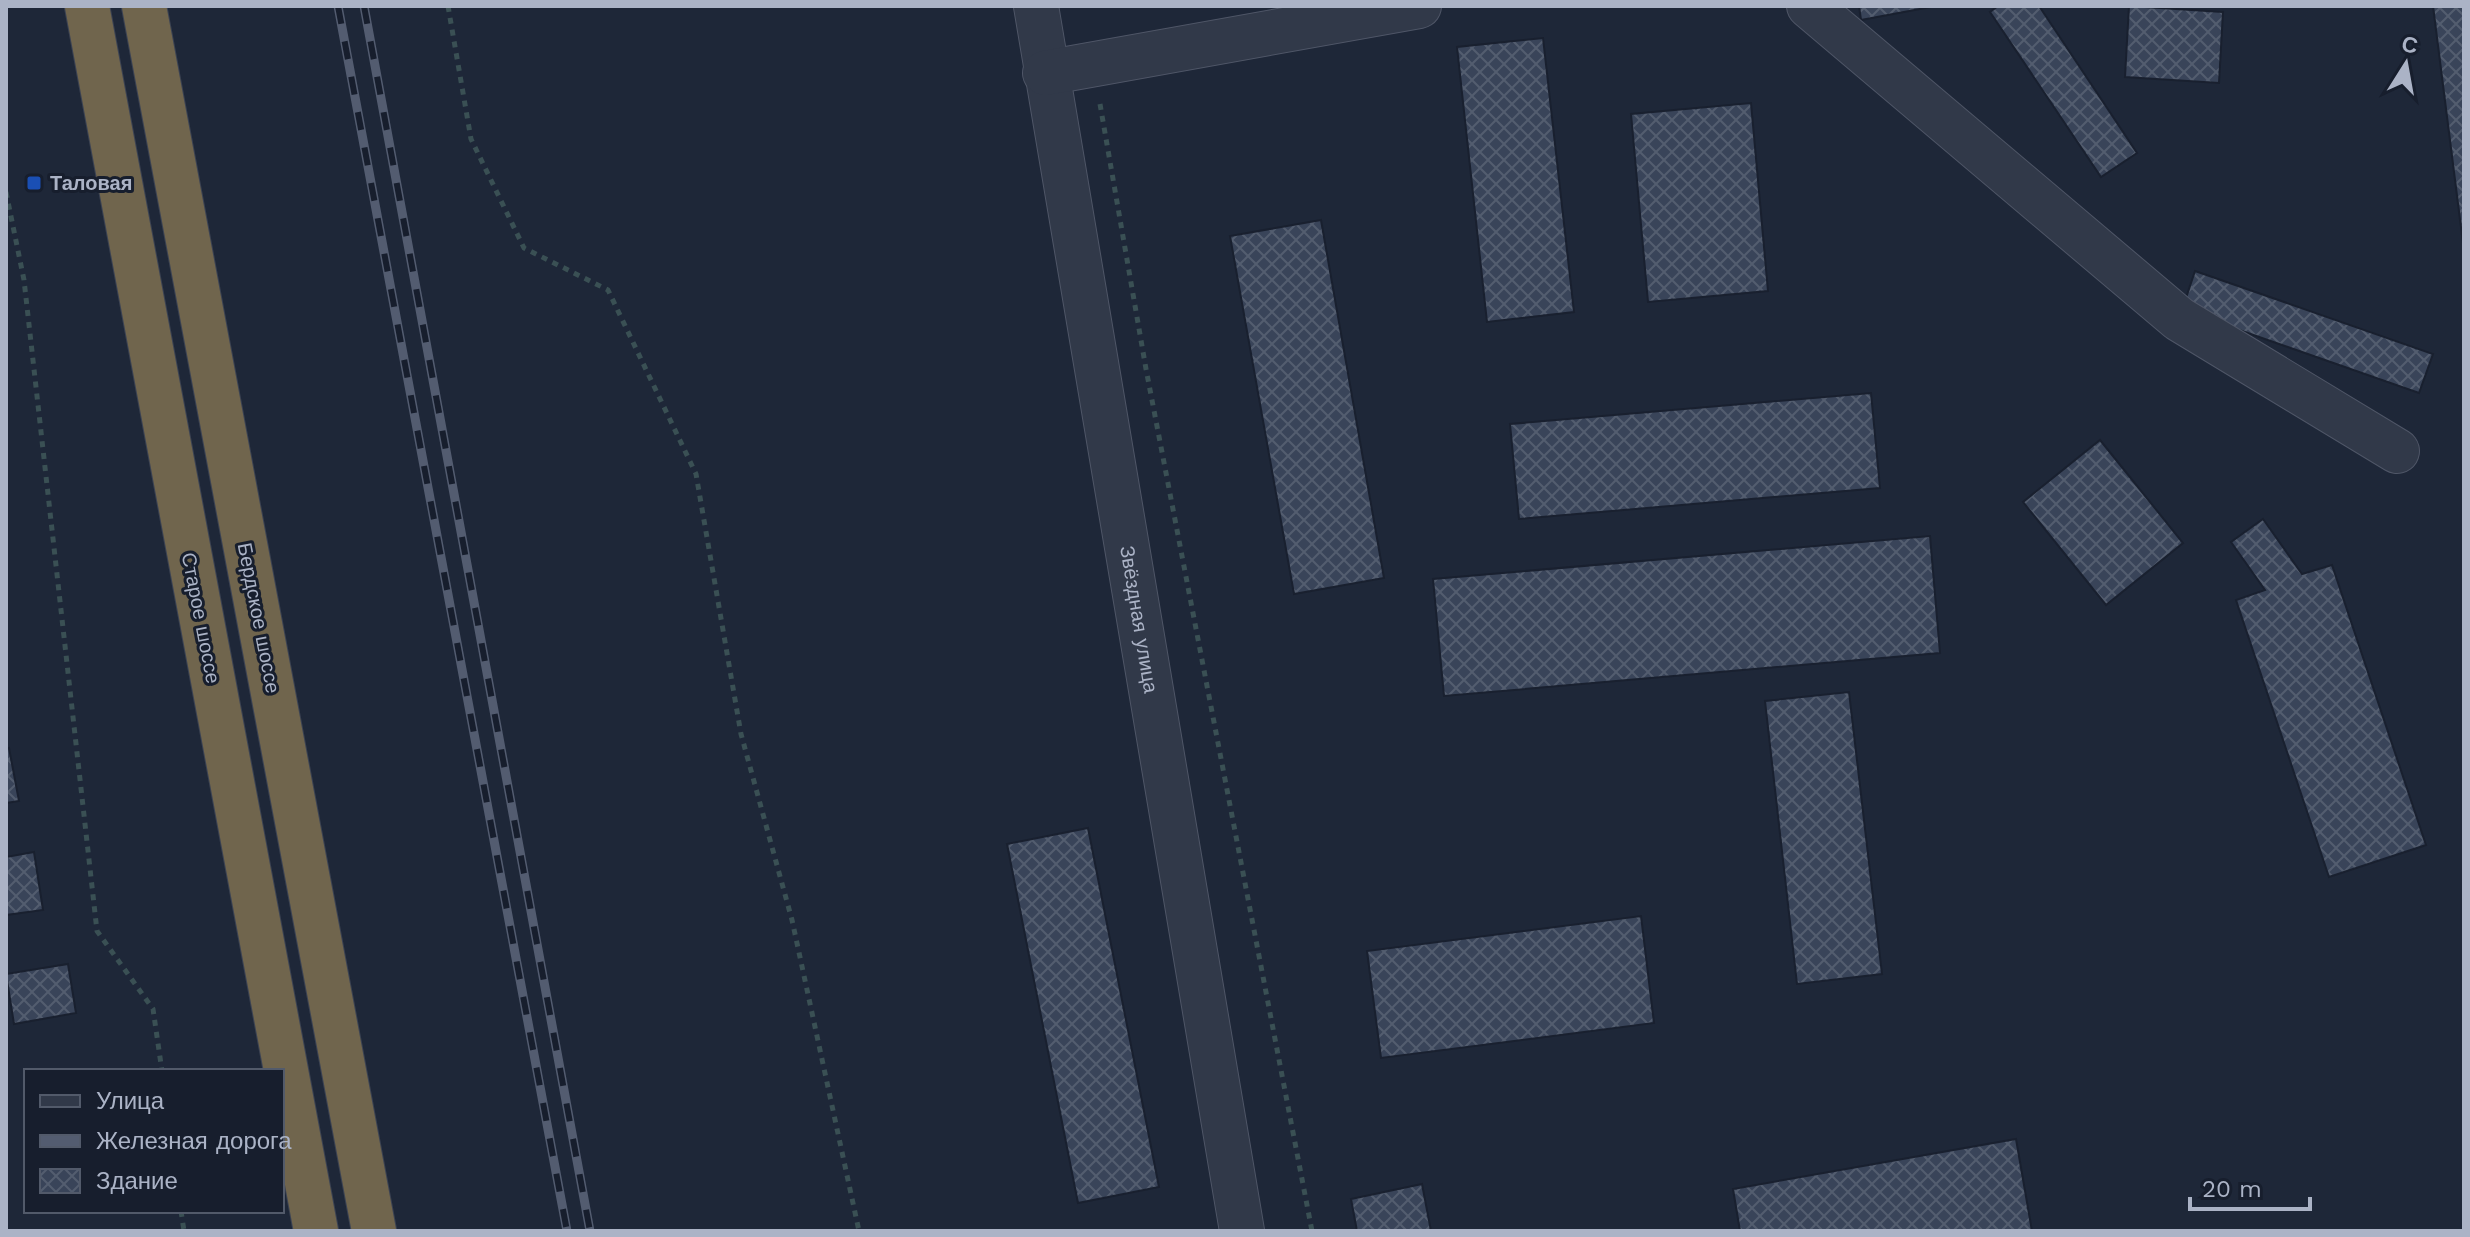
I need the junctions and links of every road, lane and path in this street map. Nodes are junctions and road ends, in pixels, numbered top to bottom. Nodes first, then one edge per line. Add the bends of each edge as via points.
1 (87, 6) edge
2 (144, 6) edge
3 (448, 6) edge
4 (1036, 6) edge
5 (1419, 6) edge
6 (1809, 6) edge
7 (1093, 65) junction
8 (1045, 73) junction
9 (6, 192) edge
10 (2397, 451) dead end
11 (162, 1069) edge
12 (316, 1231) edge
13 (374, 1231) edge
14 (859, 1231) edge
15 (1242, 1231) edge
16 (1312, 1231) edge

1 - 12 highway, Старое шоссе
2 - 13 highway, Бердское шоссе
3 - 14 path via 471,139 524,248 608,290 696,474 741,734 792,920
4 - 8 street, Звёздная улица
5 - 7 street
6 - 10 street via 2179,319
7 - 8 street
7 - 16 path via 1146,369
8 - 15 street, Звёздная улица
9 - 11 path via 24,280 97,931 153,1009

